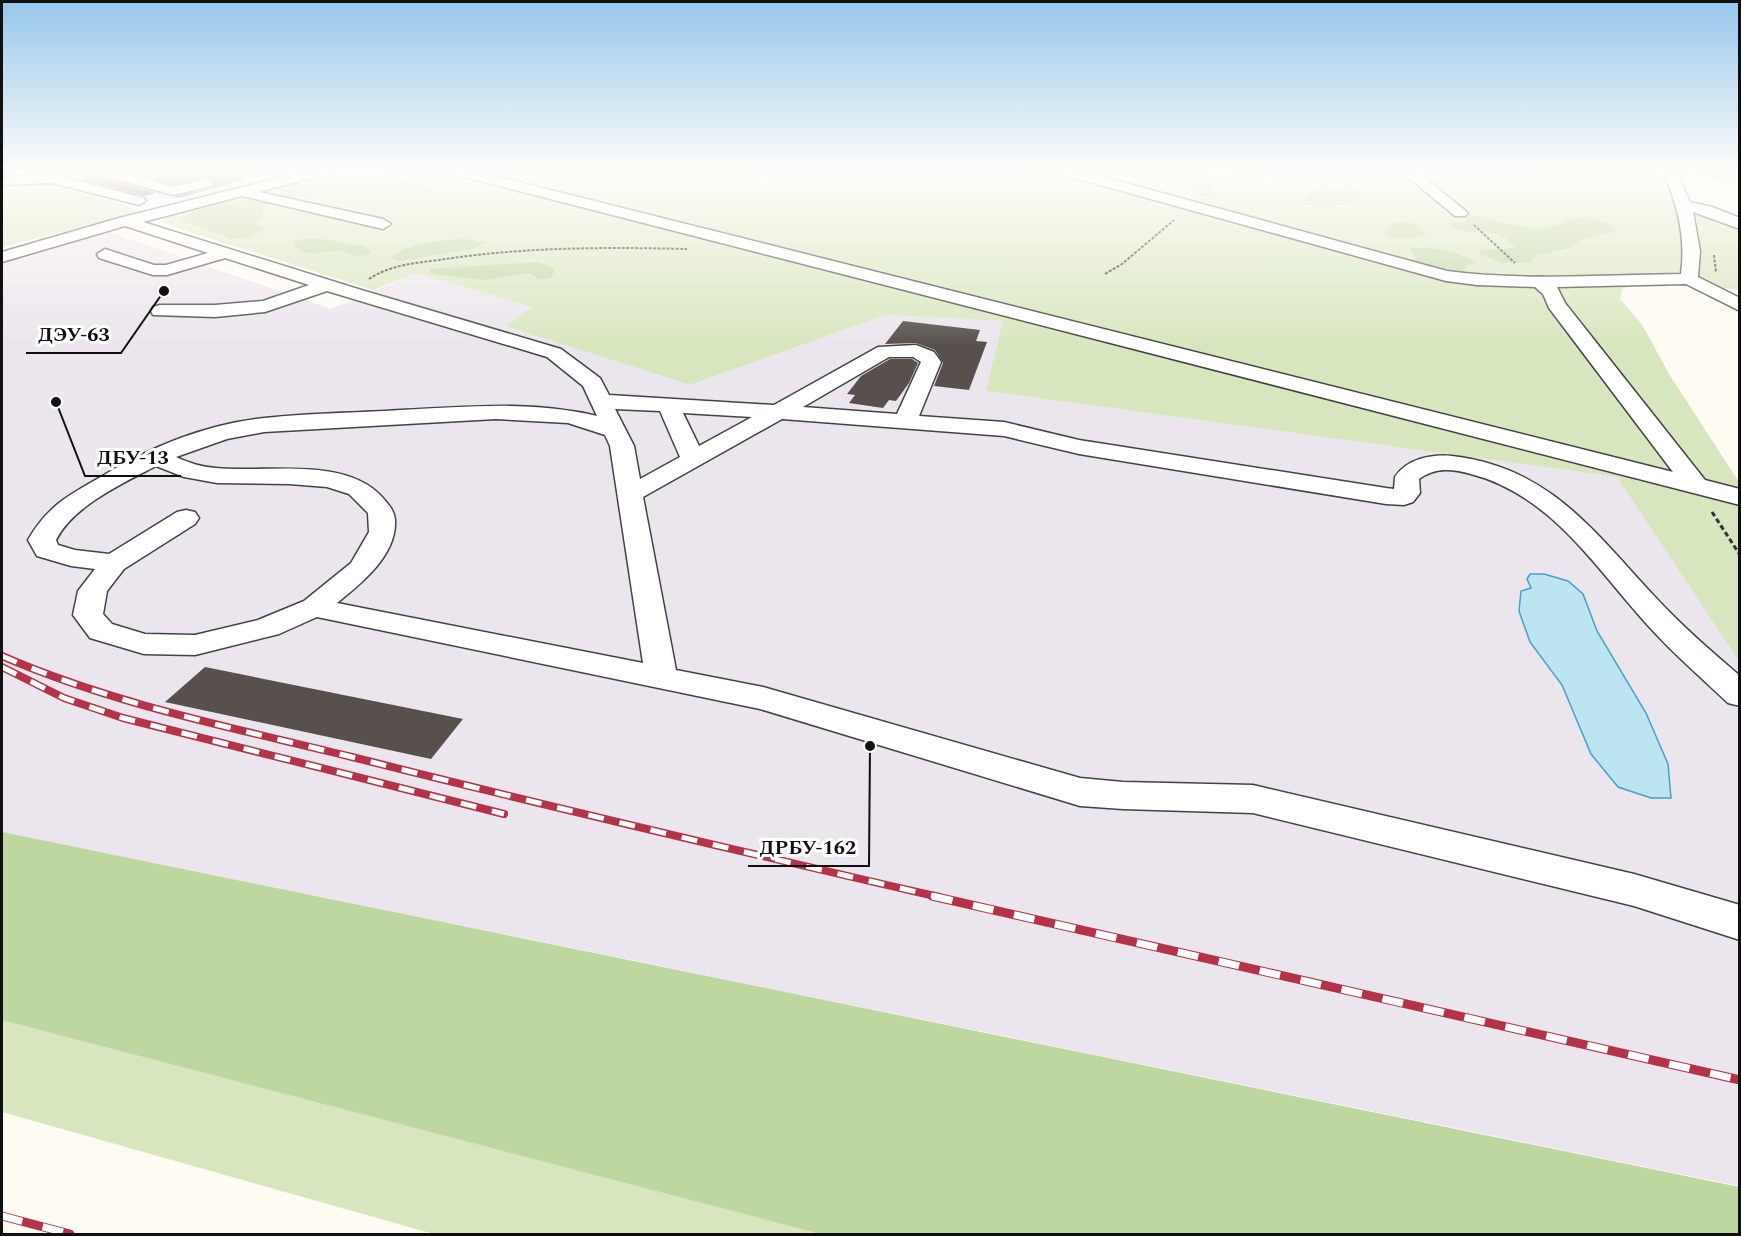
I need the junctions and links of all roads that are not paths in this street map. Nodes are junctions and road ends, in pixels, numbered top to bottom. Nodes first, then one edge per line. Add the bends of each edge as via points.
1 (89, 231) edge
2 (155, 231) edge
3 (695, 231) edge
4 (1282, 231) edge
5 (1688, 231) edge
6 (225, 253) junction
7 (105, 254) dead end
8 (2, 257) edge
9 (1689, 279) junction
10 (1539, 282) junction
11 (327, 285) junction
12 (1716, 293) junction
13 (1740, 295) edge
14 (1740, 306) edge
15 (160, 311) dead end
16 (600, 401) junction
17 (669, 406) junction
18 (778, 412) junction
19 (905, 421) junction
20 (614, 430) junction
21 (155, 458) junction
22 (693, 460) junction
23 (1696, 486) junction
24 (631, 494) junction
25 (1740, 497) edge
26 (186, 518) dead end
27 (114, 563) junction
28 (314, 607) junction
29 (661, 678) junction
30 (1740, 695) edge
31 (1740, 923) edge

1 - 8 street
2 - 6 street
3 - 23 street
4 - 10 street via 1446,276
5 - 9 street via 1692,261
6 - 7 street via 177,268 153,270
6 - 11 street
9 - 10 street
9 - 12 street
10 - 23 street via 1551,291 1556,304
11 - 15 street via 265,306
11 - 16 street via 554,353 592,382
12 - 13 street
12 - 14 street
16 - 17 street
16 - 20 street
17 - 18 street
17 - 22 street
18 - 19 street
18 - 19 street via 885,351 916,351 932,362
18 - 22 street
19 - 30 street via 1004,429 1079,447 1386,496 1404,497 1407,477 1422,464 1444,461 1502,475 1540,494 1571,519 1666,627
20 - 21 street via 560,414 514,412 296,423 227,431
20 - 24 street via 622,446
21 - 27 street via 75,502 53,521 42,540 47,550 71,558
21 - 28 street via 189,471 217,476 297,477 348,484 361,491 381,512 382,532 362,568
22 - 24 street
23 - 25 street
24 - 29 street
26 - 27 street
27 - 28 street via 93,591 88,615 101,631 144,644 195,645 268,627
28 - 29 street
29 - 31 street via 764,698 1080,792 1114,796 1212,794 1253,799 1634,890

